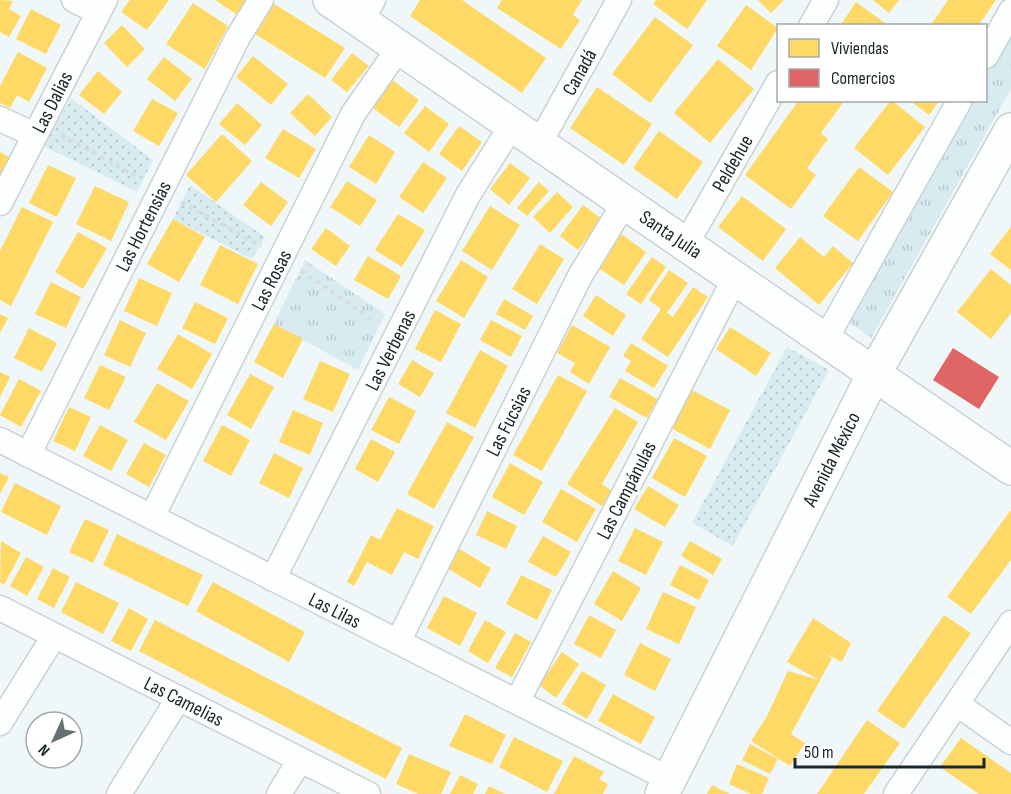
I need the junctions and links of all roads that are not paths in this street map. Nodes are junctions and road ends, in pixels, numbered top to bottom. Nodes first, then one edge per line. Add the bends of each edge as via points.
1 (75, 0) edge
2 (261, 0) edge
3 (330, 0) edge
4 (619, 0) edge
5 (826, 0) edge
6 (102, 6) edge
7 (367, 10) edge
8 (1011, 11) edge
9 (812, 24) edge
10 (399, 48) junction
11 (987, 54) edge
12 (777, 85) edge
13 (959, 102) edge
14 (0, 118) edge
15 (512, 125) junction
16 (38, 130) junction
17 (1011, 130) edge
18 (539, 144) junction
19 (624, 202) junction
20 (0, 203) edge
21 (686, 244) junction
22 (735, 278) junction
23 (825, 340) junction
24 (874, 374) junction
25 (0, 440) edge
26 (28, 454) junction
27 (1011, 468) edge
28 (152, 517) junction
29 (273, 579) junction
30 (0, 608) edge
31 (1011, 623) edge
32 (54, 636) junction
33 (398, 642) junction
34 (178, 699) junction
35 (517, 702) junction
36 (957, 704) junction
37 (0, 723) edge
38 (1011, 742) edge
39 (300, 760) junction
40 (666, 787) edge
41 (119, 794) edge
42 (279, 794) edge
43 (368, 794) edge
44 (896, 794) edge

1 - 6 street
2 - 26 street, Las Hortensias via 238,37
3 - 7 street, Santa Julia
4 - 18 street, Canadá
5 - 9 street
6 - 16 street, Las Dalias
7 - 10 street, Santa Julia
8 - 11 street
10 - 15 street, Santa Julia
10 - 28 street, Las Rosas via 353,114
12 - 21 street, Peldehue
13 - 23 street
14 - 16 street
15 - 18 street, Santa Julia
15 - 29 street, Las Verbenas via 468,195
16 - 20 street, Las Dalias
17 - 24 street, Avenida México
18 - 19 street, Santa Julia
19 - 21 street, Santa Julia
19 - 33 street, Las Fucsias via 580,276
21 - 22 street, Santa Julia
22 - 23 street, Santa Julia
22 - 35 street, Las Campánulas
23 - 24 street, Santa Julia
24 - 27 street, Santa Julia
24 - 40 street, Avenida México
25 - 26 street, Las Lilas
26 - 28 street, Las Lilas
28 - 29 street, Las Lilas
29 - 33 street, Las Lilas
30 - 32 street, Las Camelias
31 - 36 street
32 - 34 street, Las Camelias
32 - 37 street
33 - 35 street, Las Lilas
34 - 39 street, Las Camelias
34 - 41 street
35 - 40 street, Las Lilas
36 - 38 street
36 - 44 street
39 - 42 street
39 - 43 street, Las Camelias

